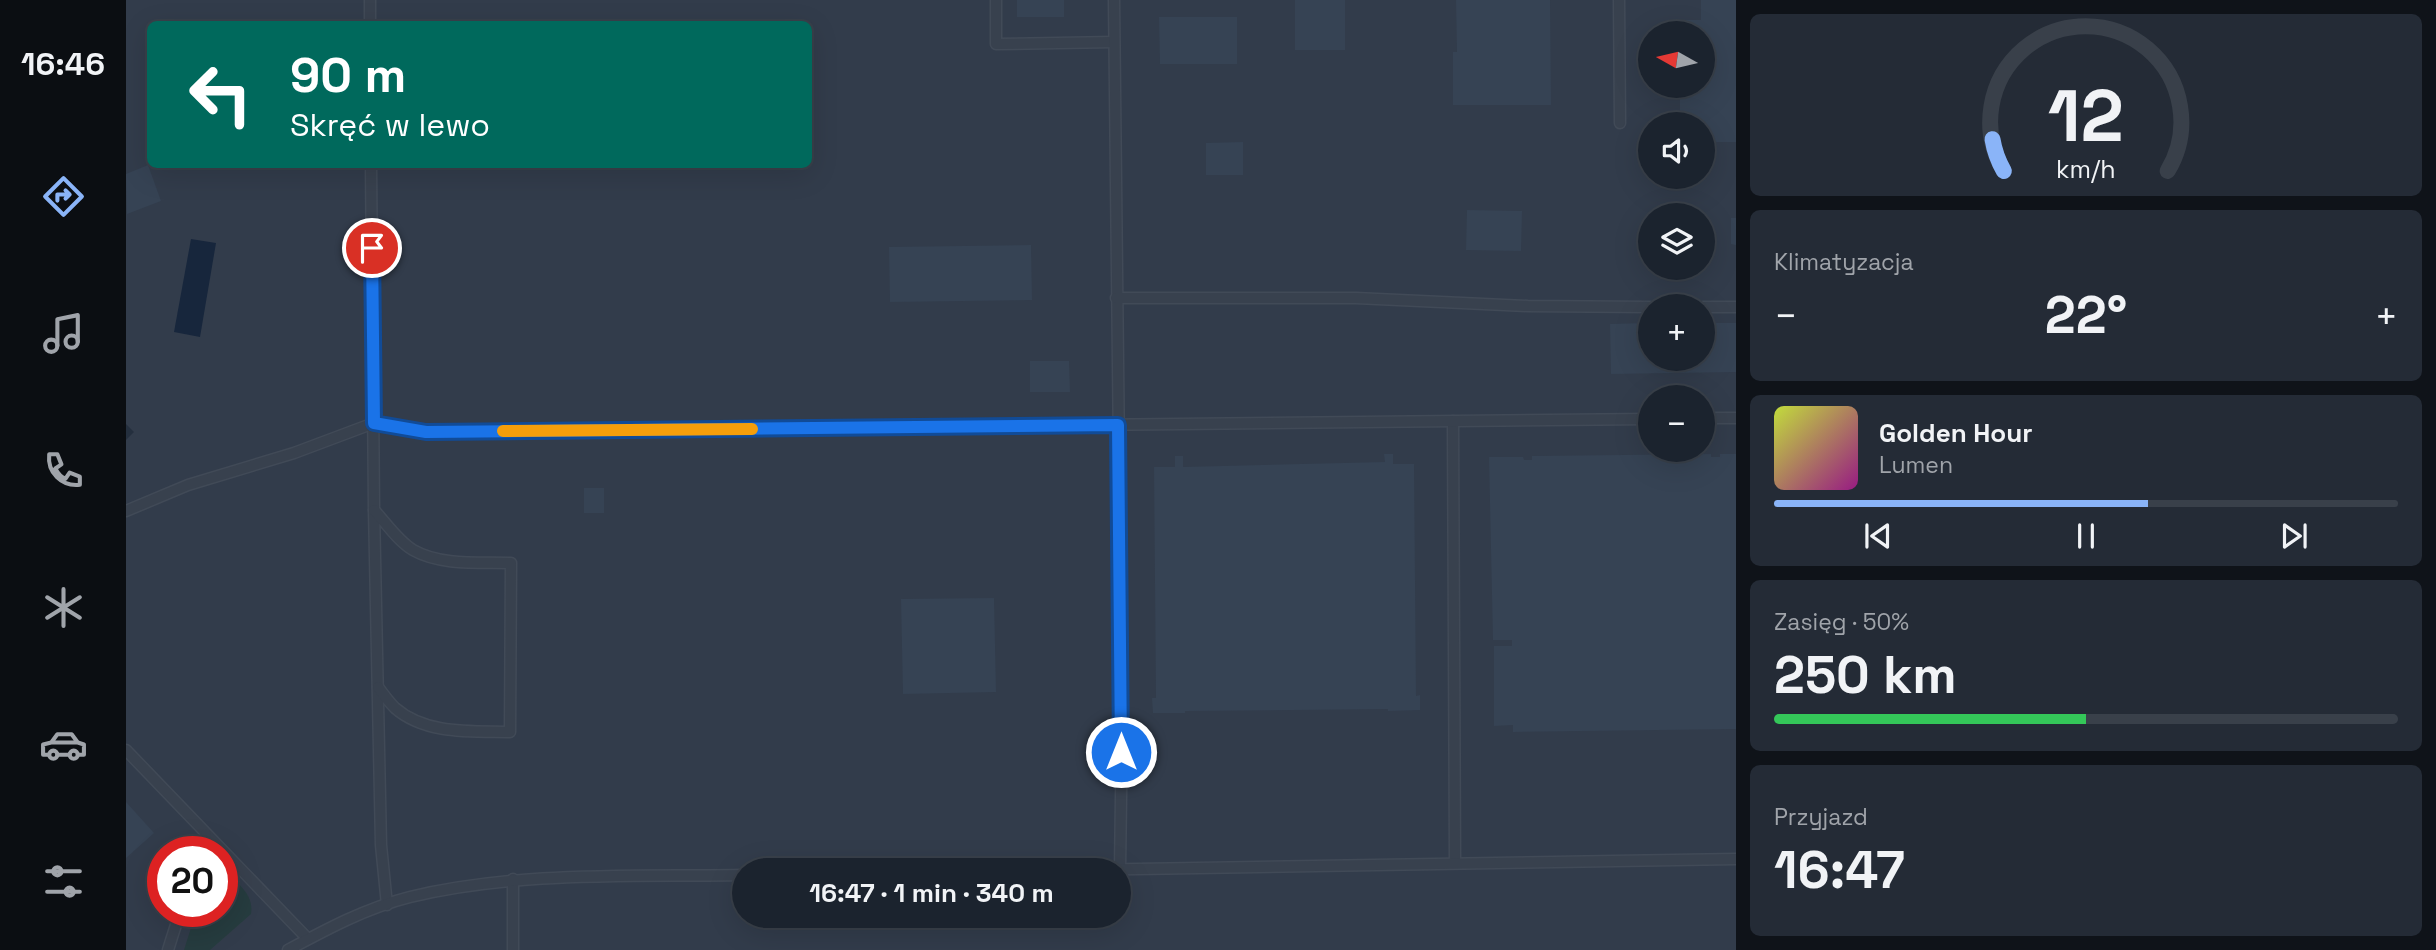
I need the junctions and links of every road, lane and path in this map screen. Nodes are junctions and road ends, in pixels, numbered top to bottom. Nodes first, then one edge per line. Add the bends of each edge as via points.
1 (370, 0) edge
2 (996, 0) edge
3 (1114, 0) edge
4 (1619, 0) edge
5 (370, 21) edge
6 (1114, 42) junction
7 (1620, 123) dead end
8 (371, 168) edge
9 (1116, 298) junction
10 (1638, 307) edge
11 (1715, 307) edge
12 (1736, 307) edge
13 (1715, 418) edge
14 (1736, 418) edge
15 (1638, 419) edge
16 (1452, 421) junction
17 (374, 423) junction
18 (1118, 425) junction
19 (374, 510) junction
20 (126, 511) edge
21 (378, 687) junction
22 (126, 750) edge
23 (206, 834) joint
24 (1120, 858) edge
25 (1736, 859) edge
26 (1455, 863) junction
27 (1131, 869) edge
28 (732, 876) edge
29 (513, 879) junction
30 (387, 905) junction
31 (175, 927) edge
32 (307, 939) junction
33 (167, 950) edge
34 (288, 950) edge
35 (513, 950) edge

1 - 5 lane
2 - 6 lane via 996,44
3 - 6 lane
4 - 7 lane
6 - 9 lane
8 - 17 lane
9 - 10 lane via 1356,298
9 - 18 lane
11 - 12 lane
13 - 14 lane
15 - 16 lane
16 - 18 lane
16 - 26 lane
17 - 18 lane via 426,432
17 - 19 lane
17 - 20 lane via 188,485
18 - 24 lane
19 - 21 lane
19 - 21 lane via 412,550 435,558 510,563 510,732 423,723 394,707
21 - 30 lane via 381,845
22 - 23 lane
23 - 32 lane
25 - 26 lane
26 - 27 lane
28 - 29 lane
29 - 30 lane
29 - 35 lane
30 - 32 lane
31 - 33 lane
32 - 34 lane

